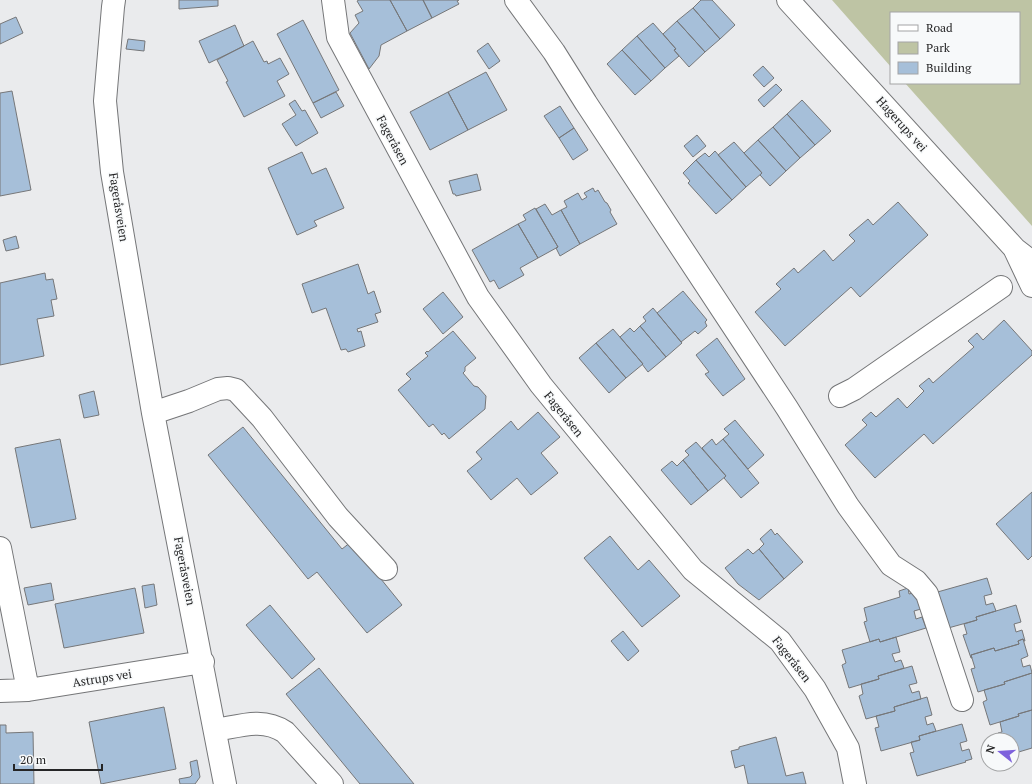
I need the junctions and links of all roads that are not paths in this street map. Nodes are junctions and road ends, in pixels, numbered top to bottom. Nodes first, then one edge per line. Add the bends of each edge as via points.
1 (114, 0) edge
2 (334, 0) edge
3 (516, 0) edge
4 (788, 0) edge
5 (1015, 249) junction
6 (1032, 262) edge
7 (1032, 286) edge
8 (1001, 287) dead end
9 (840, 396) dead end
10 (153, 413) junction
11 (0, 548) edge
12 (386, 569) dead end
13 (203, 662) junction
14 (28, 690) junction
15 (0, 691) edge
16 (962, 700) dead end
17 (216, 730) junction
18 (225, 784) edge
19 (332, 784) edge
20 (855, 784) edge

1 - 10 street, Fageråsveien via 105,101 112,172
2 - 20 street, Fageråsen via 338,37 478,297 541,385 693,570 780,641 815,689 848,748
3 - 16 street via 554,52 787,408 848,506 891,565 916,580 927,594
4 - 5 street, Hagerups vei
5 - 6 street, Hagerups vei
5 - 7 street, Hagerups vei
8 - 9 street via 854,389
10 - 12 street via 218,389 236,390 262,418 338,517
10 - 13 street, Fageråsveien
11 - 14 street
13 - 14 street, Astrups vei
13 - 17 street, Fageråsveien
14 - 15 street, Astrups vei
17 - 18 street, Fageråsveien
17 - 19 street via 255,723 277,726

